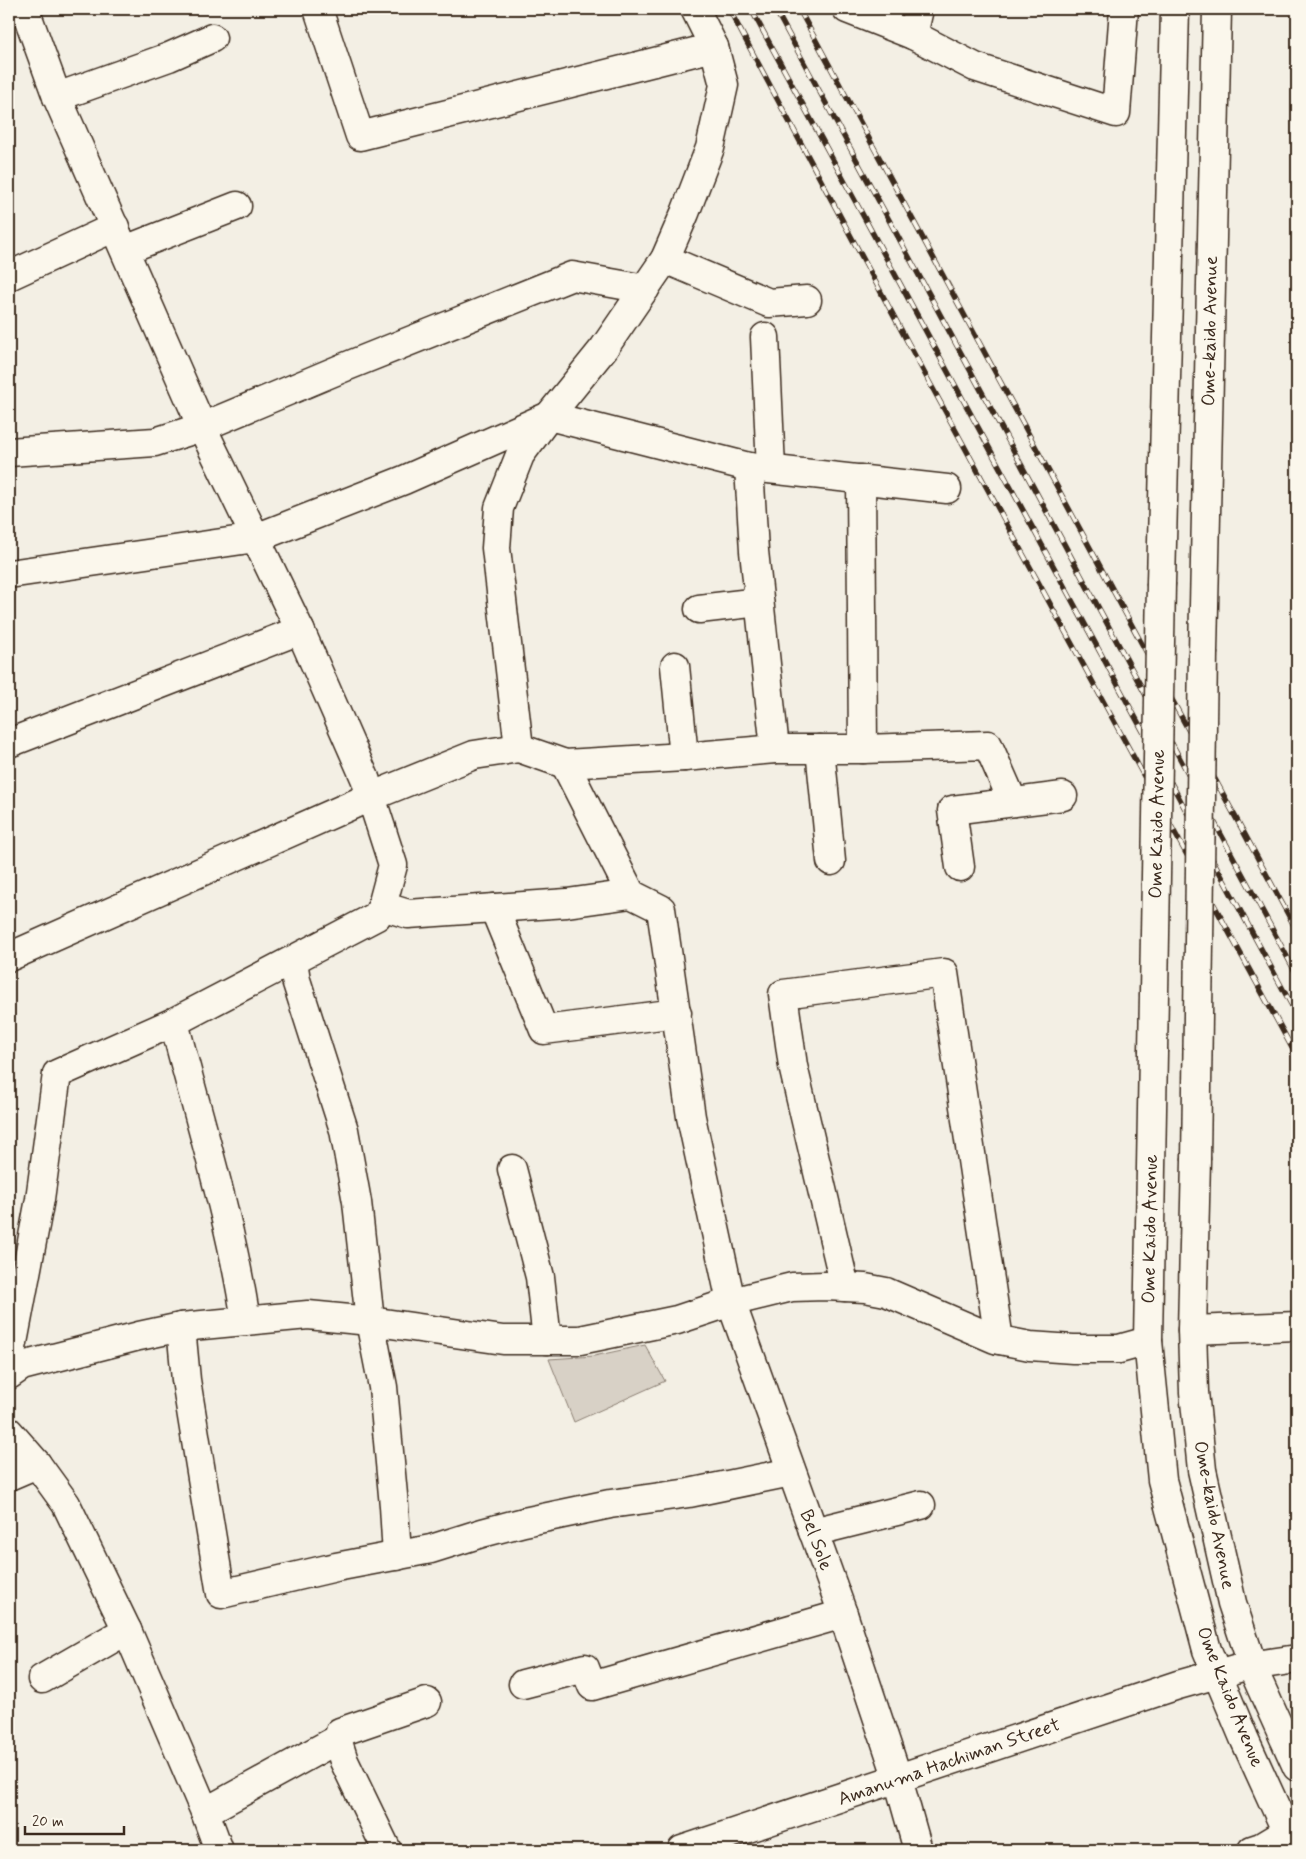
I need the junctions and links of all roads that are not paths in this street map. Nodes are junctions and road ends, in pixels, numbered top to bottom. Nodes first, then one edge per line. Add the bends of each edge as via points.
1 (25, 9) edge
2 (318, 9) edge
3 (695, 9) edge
4 (847, 9) edge
5 (919, 9) edge
6 (1124, 9) edge
7 (1175, 9) edge
8 (1218, 9) edge
9 (913, 35) junction
10 (212, 38) dead end
11 (714, 47) junction
12 (57, 97) junction
13 (237, 206) dead end
14 (120, 238) junction
15 (665, 259) junction
16 (9, 276) edge
17 (645, 289) junction
18 (807, 300) dead end
19 (765, 337) dead end
20 (549, 416) junction
21 (202, 427) junction
22 (9, 452) edge
23 (760, 468) junction
24 (861, 479) junction
25 (948, 489) dead end
26 (256, 538) junction
27 (9, 574) edge
28 (759, 602) junction
29 (699, 609) dead end
30 (300, 630) junction
31 (675, 666) dead end
32 (9, 743) edge
33 (519, 748) junction
34 (775, 749) junction
35 (820, 749) junction
36 (862, 749) junction
37 (684, 758) junction
38 (564, 764) junction
39 (1064, 796) dead end
40 (370, 797) junction
41 (1013, 802) junction
42 (831, 861) dead end
43 (960, 867) dead end
44 (631, 894) junction
45 (382, 906) junction
46 (494, 908) junction
47 (9, 957) edge
48 (293, 960) junction
49 (676, 1013) junction
50 (174, 1022) junction
51 (512, 1169) dead end
52 (845, 1287) junction
53 (731, 1302) junction
54 (246, 1321) junction
55 (370, 1321) junction
56 (1297, 1326) edge
57 (181, 1327) junction
58 (1192, 1330) junction
59 (547, 1340) junction
60 (999, 1340) junction
61 (1148, 1341) junction
62 (9, 1364) edge
63 (9, 1375) edge
64 (9, 1432) edge
65 (37, 1464) junction
66 (791, 1472) junction
67 (9, 1476) edge
68 (920, 1505) dead end
69 (813, 1532) junction
70 (397, 1556) junction
71 (843, 1614) junction
72 (127, 1630) junction
73 (1297, 1659) edge
74 (1252, 1665) junction
75 (1217, 1674) junction
76 (42, 1679) dead end
77 (522, 1684) dead end
78 (427, 1702) dead end
79 (338, 1739) junction
80 (1297, 1767) edge
81 (898, 1778) junction
82 (205, 1812) junction
83 (1290, 1841) edge
84 (696, 1848) edge
85 (218, 1850) edge
86 (386, 1850) edge
87 (918, 1850) edge
88 (1252, 1850) edge

1 - 12 street
2 - 11 street via 360,136
3 - 11 street
4 - 9 street
5 - 9 street
6 - 9 street via 1116,113 975,67
7 - 61 street, Ome Kaido Avenue, bridge
8 - 58 street, Ome-kaido Avenue, bridge
10 - 12 street
11 - 15 street via 724,85 710,148
12 - 14 street
13 - 14 street
14 - 16 street
14 - 21 street
15 - 17 street
15 - 18 street via 769,303
17 - 20 street via 604,348
17 - 21 street via 572,276
19 - 23 street
20 - 23 street
20 - 26 street via 404,480
20 - 33 street via 520,455 499,508 496,548
21 - 22 street via 155,442
21 - 26 street
23 - 24 street
23 - 28 street via 754,551
24 - 25 street
24 - 36 street
26 - 27 street
26 - 30 street
28 - 29 street
28 - 34 street
30 - 32 street
30 - 40 street via 365,778
31 - 37 street
33 - 38 street
33 - 40 street via 474,756
34 - 35 street
34 - 37 street
35 - 36 street
35 - 42 street
36 - 41 street via 988,745
37 - 38 street
38 - 44 street
39 - 41 street
40 - 45 street via 392,865
40 - 47 street
41 - 43 street via 952,810
44 - 46 street
44 - 49 street, Bel Sole via 661,909
45 - 46 street via 408,914
45 - 48 street via 377,916
46 - 49 street via 544,1030
48 - 50 street
48 - 55 street via 344,1130 357,1202
49 - 53 street, Bel Sole via 691,1117
50 - 54 street via 217,1181
50 - 62 street via 57,1074 40,1199
51 - 59 street via 540,1277
52 - 53 street via 792,1287
52 - 60 street via 886,1292
52 - 60 street via 793,1066 784,994 944,973
53 - 59 street via 677,1320 580,1340
53 - 66 street, Bel Sole
54 - 55 street via 308,1315
54 - 57 street
55 - 59 street via 503,1340
55 - 70 street via 383,1387
56 - 58 street
57 - 63 street via 22,1366
57 - 70 street via 221,1594
58 - 74 street, Ome-kaido Avenue via 1202,1470 1232,1603
60 - 61 street via 1073,1349 1119,1349
61 - 75 street, Ome Kaido Avenue via 1162,1480 1202,1632
64 - 65 street
65 - 67 street
65 - 72 street via 66,1504
66 - 69 street, Bel Sole
66 - 70 street via 524,1522
68 - 69 street
69 - 71 street, Bel Sole
71 - 77 street via 592,1686 585,1668
71 - 81 street, Bel Sole
72 - 76 street
72 - 82 street
73 - 74 street, Amanuma Hachiman Street
74 - 75 street, Amanuma Hachiman Street
74 - 80 street, Ome-kaido Avenue
75 - 81 street, Amanuma Hachiman Street
75 - 83 street, Ome Kaido Avenue
78 - 79 street via 340,1732
79 - 82 street
79 - 86 street via 344,1762
81 - 84 street, Amanuma Hachiman Street
81 - 87 street, Bel Sole
82 - 85 street
83 - 88 street

